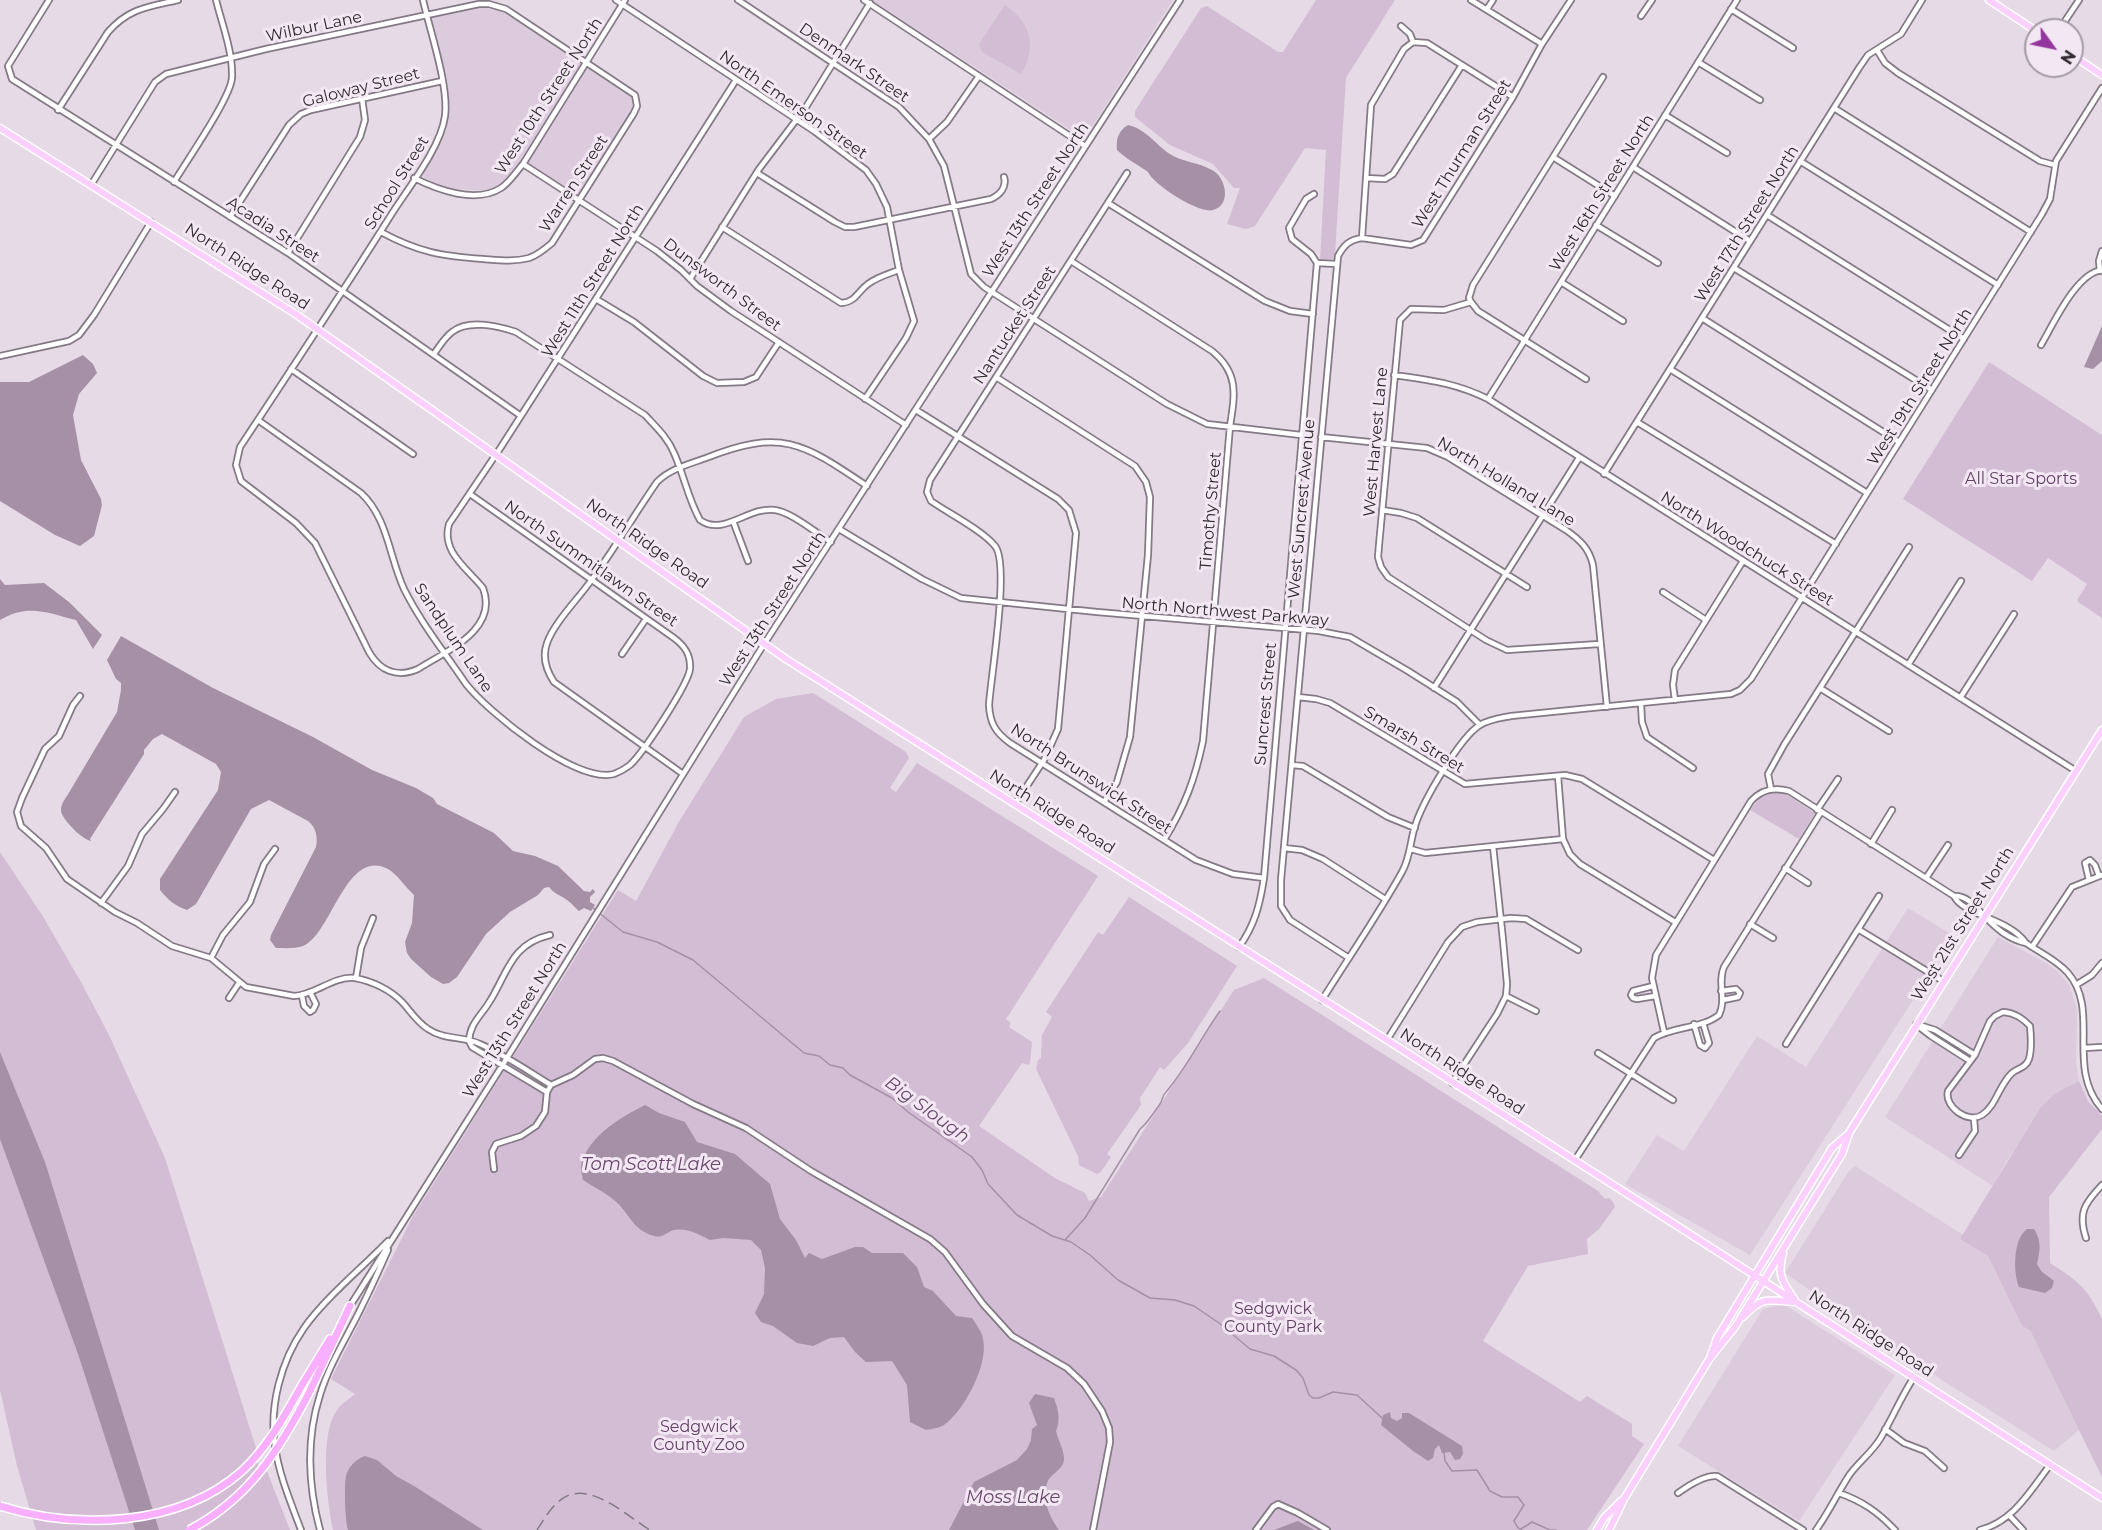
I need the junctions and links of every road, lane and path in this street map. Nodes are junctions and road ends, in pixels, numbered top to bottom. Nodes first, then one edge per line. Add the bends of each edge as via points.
1 (49, 0) edge
2 (178, 0) edge
3 (216, 0) edge
4 (423, 0) edge
5 (616, 0) edge
6 (738, 0) edge
7 (1180, 0) edge
8 (1472, 0) edge
9 (1493, 0) edge
10 (1571, 0) edge
11 (1652, 0) edge
12 (1737, 0) edge
13 (1922, 0) edge
14 (2079, 0) edge
15 (1993, 1) edge
16 (624, 2) edge
17 (867, 2) edge
18 (1487, 9) junction
19 (1731, 9) junction
20 (426, 15) junction
21 (1641, 16) dead end
22 (2067, 18) edge
23 (2024, 23) edge
24 (1401, 26) dead end
25 (1413, 42) junction
26 (1542, 44) junction
27 (1794, 48) dead end
28 (1877, 50) junction
29 (230, 58) junction
30 (587, 62) junction
31 (1698, 62) junction
32 (833, 63) junction
33 (2084, 63) edge
34 (1462, 65) junction
35 (979, 75) junction
36 (2102, 75) edge
37 (1603, 77) dead end
38 (736, 80) junction
39 (442, 81) junction
40 (2102, 88) edge
41 (1513, 97) junction
42 (362, 98) junction
43 (1760, 100) dead end
44 (637, 106) joint
45 (1834, 108) junction
46 (58, 110) junction
47 (1665, 115) junction
48 (797, 120) junction
49 (0, 128) edge
50 (929, 139) junction
51 (116, 146) junction
52 (1086, 146) junction
53 (1727, 153) dead end
54 (1553, 157) junction
55 (1800, 161) junction
56 (523, 164) junction
57 (2055, 165) junction
58 (1633, 167) junction
59 (757, 173) junction
60 (1127, 173) dead end
61 (1004, 177) dead end
62 (414, 178) junction
63 (1366, 178) junction
64 (174, 182) junction
65 (91, 185) junction
66 (1314, 194) dead end
67 (1615, 196) junction
68 (579, 199) junction
69 (1108, 203) junction
70 (954, 207) junction
71 (1767, 215) junction
72 (230, 217) junction
73 (890, 220) junction
74 (151, 222) junction
75 (1596, 225) junction
76 (722, 227) junction
77 (381, 232) junction
78 (2031, 232) junction
79 (635, 237) junction
80 (1362, 238) junction
81 (1750, 241) junction
82 (2102, 250) edge
83 (288, 253) junction
84 (1071, 261) junction
85 (1317, 263) junction
86 (1658, 263) dead end
87 (1337, 264) junction
88 (1734, 267) junction
89 (899, 270) junction
90 (2101, 271) edge
91 (690, 279) junction
92 (1560, 282) junction
93 (1998, 285) junction
94 (343, 291) junction
95 (992, 292) junction
96 (596, 299) junction
97 (1471, 302) junction
98 (1313, 314) junction
99 (1702, 318) junction
100 (1033, 319) junction
101 (1623, 321) dead end
102 (318, 330) junction
103 (1964, 339) junction
104 (1524, 340) junction
105 (778, 342) junction
106 (2041, 345) dead end
107 (434, 354) junction
108 (0, 356) edge
109 (558, 358) junction
110 (291, 369) junction
111 (1670, 369) junction
112 (1394, 375) junction
113 (996, 377) junction
114 (1586, 379) dead end
115 (1932, 390) junction
116 (866, 399) junction
117 (1488, 399) junction
118 (916, 410) junction
119 (521, 416) junction
120 (258, 420) junction
121 (1637, 422) junction
122 (906, 425) junction
123 (1230, 426) junction
124 (1301, 435) junction
125 (957, 436) junction
126 (1321, 437) junction
127 (1899, 442) junction
128 (1388, 443) junction
129 (413, 454) dead end
130 (496, 455) junction
131 (1579, 458) junction
132 (679, 468) junction
133 (1604, 474) junction
134 (867, 486) junction
135 (927, 492) joint
136 (470, 494) junction
137 (1867, 494) junction
138 (1382, 510) junction
139 (1542, 516) junction
140 (733, 521) junction
141 (839, 529) junction
142 (617, 540) junction
143 (831, 542) junction
144 (1836, 544) junction
145 (1909, 547) dead end
146 (748, 561) dead end
147 (1743, 561) junction
148 (1506, 573) junction
149 (592, 580) junction
150 (1961, 581) dead end
151 (1527, 587) dead end
152 (1663, 592) dead end
153 (1802, 598) junction
154 (999, 603) junction
155 (1070, 610) junction
156 (2014, 614) dead end
157 (1142, 616) junction
158 (646, 619) junction
159 (1706, 620) junction
160 (1213, 622) junction
161 (1285, 628) junction
162 (1304, 630) junction
163 (1470, 630) junction
164 (1855, 632) junction
165 (764, 644) junction
166 (1599, 644) junction
167 (444, 652) junction
168 (622, 654) dead end
169 (1908, 665) junction
170 (1434, 688) junction
171 (1820, 688) junction
172 (80, 696) dead end
173 (1298, 697) junction
174 (1960, 698) junction
175 (1676, 700) junction
176 (1641, 704) junction
177 (1607, 707) junction
178 (1480, 725) junction
179 (2102, 730) edge
180 (1889, 731) dead end
181 (645, 746) junction
182 (1043, 763) junction
183 (1292, 765) junction
184 (1693, 768) dead end
185 (2076, 771) junction
186 (1442, 772) junction
187 (683, 774) junction
188 (1558, 776) junction
189 (1838, 779) dead end
190 (1771, 789) junction
191 (175, 792) dead end
192 (1104, 801) junction
193 (1015, 804) junction
194 (1892, 810) dead end
195 (1819, 811) junction
196 (1415, 828) junction
197 (1563, 839) junction
198 (1164, 840) junction
199 (1871, 844) junction
200 (1948, 845) dead end
201 (1492, 846) junction
202 (1284, 848) junction
203 (275, 849) dead end
204 (1411, 849) junction
205 (1714, 860) junction
206 (1785, 868) junction
207 (2100, 876) edge
208 (1264, 878) junction
209 (1926, 878) junction
210 (2089, 880) junction
211 (1808, 883) dead end
212 (1879, 896) dead end
213 (1385, 899) junction
214 (101, 903) junction
215 (1984, 916) junction
216 (373, 918) dead end
217 (1501, 920) junction
218 (1675, 922) junction
219 (1750, 924) junction
220 (1858, 929) junction
221 (550, 935) dead end
222 (1773, 938) dead end
223 (1239, 947) junction
224 (2032, 947) junction
225 (1578, 950) dead end
226 (211, 958) junction
227 (1349, 958) junction
228 (2102, 963) edge
229 (356, 978) junction
230 (1943, 981) junction
231 (239, 983) junction
232 (2076, 985) junction
233 (1653, 986) junction
234 (1721, 991) junction
235 (310, 992) junction
236 (302, 996) junction
237 (1506, 996) junction
238 (1655, 996) junction
239 (229, 998) dead end
240 (1322, 1000) junction
241 (1723, 1000) junction
242 (1536, 1011) dead end
243 (1703, 1023) junction
244 (1694, 1024) junction
245 (1916, 1024) junction
246 (1664, 1032) junction
247 (1387, 1040) junction
248 (469, 1041) junction
249 (1786, 1044) dead end
250 (2102, 1047) edge
251 (2084, 1048) junction
252 (1598, 1053) dead end
253 (1975, 1055) junction
254 (506, 1058) junction
255 (1970, 1061) junction
256 (502, 1066) junction
257 (1630, 1073) junction
258 (1452, 1083) junction
259 (551, 1085) junction
260 (547, 1092) junction
261 (1673, 1100) dead end
262 (2102, 1110) edge
263 (1974, 1119) junction
264 (1849, 1133) junction
265 (1959, 1155) dead end
266 (1575, 1160) junction
267 (494, 1169) dead end
268 (2102, 1185) edge
269 (394, 1235) junction
270 (2086, 1238) dead end
271 (1784, 1248) junction
272 (1755, 1276) junction
273 (1763, 1281) junction
274 (1796, 1302) junction
275 (350, 1306) junction
276 (1735, 1327) junction
277 (1710, 1358) junction
278 (1914, 1377) junction
279 (1885, 1429) junction
280 (2050, 1465) junction
281 (1944, 1468) dead end
282 (1678, 1493) dead end
283 (1839, 1493) junction
284 (2102, 1498) edge
285 (1624, 1499) junction
286 (0, 1506) edge
287 (2009, 1515) junction
288 (84, 1528) dead end
289 (92, 1529) edge
290 (189, 1530) edge
291 (301, 1530) edge
292 (320, 1530) edge
293 (1093, 1530) edge
294 (1256, 1530) edge
295 (1327, 1530) edge
296 (1597, 1530) edge
297 (1609, 1530) edge
298 (1803, 1530) edge
299 (1816, 1530) edge
300 (1895, 1530) edge
301 (1980, 1530) edge
302 (2023, 1530) edge

1 - 46 street, Acadia Street via 8,66 12,79
2 - 46 street via 127,14 117,22
3 - 29 street
4 - 20 street, School Street
5 - 16 street, North Emerson Street
6 - 32 street, Denmark Street
7 - 52 street, West 13th Street North
8 - 18 street
9 - 18 street
10 - 26 street, West Thurman Street
11 - 21 street
12 - 19 street, West 16th Street North
13 - 28 street, West 17th Street North via 1901,34
14 - 22 street
15 - 23 main road
16 - 30 street, West 10th Street North
16 - 38 street, North Emerson Street
17 - 32 street
17 - 35 street
18 - 26 street
19 - 27 street
19 - 31 street, West 16th Street North
20 - 29 street, Wilbur Lane
20 - 30 street, Wilbur Lane via 479,4 499,6
20 - 39 street, School Street
24 - 25 street
25 - 34 street via 1427,43
25 - 63 street via 1404,49 1371,105
26 - 41 street, West Thurman Street
28 - 45 street, West 17th Street North via 1859,68
28 - 57 street via 1898,73 2040,161
29 - 51 street, Wilbur Lane via 160,77
29 - 64 street via 232,80 224,99
30 - 44 street, Wilbur Lane via 635,95
30 - 56 street, West 10th Street North
31 - 43 street
31 - 47 street, West 16th Street North
32 - 48 street
32 - 50 street, Denmark Street via 899,107
33 - 36 main road
34 - 41 street
34 - 63 street via 1393,174 1385,179
35 - 50 street via 947,122
35 - 52 street
37 - 54 street
38 - 48 street, North Emerson Street
38 - 79 street, West 11th Street North
39 - 42 street, Galoway Street
39 - 62 street, School Street via 446,105 442,130
40 - 57 street, West 19th Street North
41 - 80 street, West Thurman Street via 1423,240 1411,245
42 - 72 street, Galoway Street via 311,110 295,119
42 - 83 street via 365,120 360,137
44 - 68 street, Warren Street
45 - 55 street, West 17th Street North
45 - 78 street
46 - 51 street, Acadia Street
47 - 53 street
47 - 58 street, West 16th Street North
48 - 59 street
48 - 73 street, North Emerson Street via 866,170 882,194
49 - 65 main road, North Ridge Road
50 - 70 street, Denmark Street via 944,166
51 - 64 street, Acadia Street
51 - 65 street, Wilbur Lane
52 - 95 street, West 13th Street North
54 - 67 street
54 - 97 street via 1473,285
55 - 71 street, West 17th Street North
55 - 93 street
56 - 62 street, West 10th Street North via 502,188 485,194 439,190
56 - 68 street, Dunsworth Street
57 - 78 street, West 19th Street North via 2050,199
58 - 67 street, West 16th Street North
58 - 81 street
59 - 73 street via 844,227
59 - 76 street
60 - 69 street, Nantucket Street
61 - 70 street via 1006,183 996,197
62 - 77 street, School Street
63 - 80 street
64 - 72 street, Acadia Street
65 - 74 main road, North Ridge Road
66 - 85 street via 1306,199 1289,228 1292,239
67 - 75 street, West 16th Street North
68 - 77 street, Warren Street via 552,243 540,253 520,260 447,256 405,245
68 - 79 street, Dunsworth Street
69 - 84 street, Nantucket Street
69 - 98 street via 1265,301 1290,311
70 - 73 street
70 - 95 street, Denmark Street via 971,274
71 - 81 street, West 17th Street North
71 - 103 street
72 - 83 street, Acadia Street
73 - 89 street, North Emerson Street
74 - 102 main road, North Ridge Road
74 - 108 street via 79,335 69,341
75 - 86 street
75 - 92 street, West 16th Street North
76 - 89 street via 841,303 854,300 875,279
76 - 91 street
77 - 94 street, School Street
78 - 93 street, West 19th Street North
79 - 91 street, Dunsworth Street
79 - 96 street, West 11th Street North
80 - 87 street, West Suncrest Avenue via 1345,245
81 - 88 street, West 17th Street North
82 - 90 street
83 - 94 street, Acadia Street
84 - 100 street, Nantucket Street
84 - 123 street, Timothy Street via 1224,360 1233,379
85 - 87 street
85 - 98 street
87 - 126 street, West Suncrest Avenue
88 - 99 street, West 17th Street North
88 - 115 street
89 - 116 street, North Emerson Street via 914,321
90 - 106 street via 2080,282
91 - 105 street, Dunsworth Street
92 - 101 street
92 - 104 street, West 16th Street North
93 - 103 street, West 19th Street North
94 - 102 street, School Street
94 - 107 street, Acadia Street
95 - 100 street
95 - 118 street, West 13th Street North
96 - 105 street via 717,382 744,382 756,377
96 - 109 street, West 11th Street North
97 - 104 street via 1478,311
97 - 112 street, West Harvest Lane via 1444,310 1411,309 1404,314 1398,325
98 - 124 street, Suncrest Street
99 - 111 street, West 17th Street North
99 - 127 street
100 - 113 street, Nantucket Street
100 - 123 street via 1167,404 1207,424
102 - 110 street, School Street
102 - 130 main road, North Ridge Road
103 - 115 street, West 19th Street North
104 - 114 street
104 - 117 street, West 16th Street North
105 - 116 street, Dunsworth Street
107 - 109 street via 453,331 464,326 485,326 516,332
107 - 119 street, Acadia Street
109 - 119 street, West 11th Street North
109 - 132 street via 645,415 668,441
110 - 120 street
110 - 129 street
111 - 121 street, West 17th Street North
111 - 137 street
112 - 117 street, North Woodchuck Street via 1443,381
112 - 128 street, West Harvest Lane
113 - 125 street, Nantucket Street
113 - 157 street via 1135,466 1146,482 1151,511
115 - 127 street, West 19th Street North
116 - 122 street, Dunsworth Street
117 - 131 street, North Woodchuck Street
118 - 122 street, West 13th Street North
118 - 125 street
119 - 130 street, West 11th Street North
120 - 167 street, Sandplum Lane via 370,502 381,521 405,591
120 - 167 street, West 11th Street North via 236,458 241,481 296,523 315,543 380,667 394,673 411,672
121 - 133 street, West 17th Street North
121 - 144 street
122 - 134 street, West 13th Street North
123 - 124 street
123 - 160 street, Timothy Street
124 - 161 street, Suncrest Street
125 - 135 street, Nantucket Street via 930,480
125 - 155 street via 1069,510 1076,533
126 - 128 street, North Holland Lane
126 - 162 street, West Suncrest Avenue
127 - 137 street, West 19th Street North
128 - 138 street, West Harvest Lane
128 - 139 street, North Holland Lane via 1427,448 1448,457
130 - 136 street, West 11th Street North
130 - 142 main road, North Ridge Road
131 - 133 street, North Woodchuck Street
131 - 139 street
132 - 134 street via 762,441 779,442 810,450
132 - 140 street via 700,520 716,527
132 - 142 street via 657,482
133 - 147 street, North Woodchuck Street
134 - 141 street, West 13th Street North
135 - 154 street, North Brunswick Street via 931,501 995,546 1001,565
136 - 149 street, North Summitlawn Street
136 - 167 street, West 11th Street North via 449,524 446,538 452,554 483,588 486,613 473,633
137 - 144 street, West 19th Street North
138 - 148 street via 1417,518
138 - 163 street, West Harvest Lane via 1378,557 1384,572
139 - 148 street
139 - 166 street, North Holland Lane via 1583,543 1590,555
140 - 143 street via 763,509 779,511
140 - 146 street
141 - 143 street, West 13th Street North
141 - 154 street, North Northwest Parkway via 961,598
142 - 149 street
142 - 165 main road, North Ridge Road
143 - 165 street, West 13th Street North
144 - 153 street, West 19th Street North
145 - 164 street
147 - 153 street, North Woodchuck Street
147 - 159 street
148 - 151 street
148 - 163 street
149 - 158 street, North Summitlawn Street
149 - 181 street via 549,638 545,656 550,676 560,688
150 - 169 street
152 - 159 street
153 - 164 street, North Woodchuck Street
153 - 175 street, West 19th Street North via 1759,668 1740,690
154 - 155 street, North Northwest Parkway
154 - 182 street, North Brunswick Street via 989,716 1001,736
155 - 157 street, North Northwest Parkway
155 - 182 street via 1058,729
156 - 174 street
157 - 160 street, North Northwest Parkway
157 - 192 street via 1131,737 1117,782
158 - 168 street
158 - 181 street, North Summitlawn Street via 682,644 690,661 686,682
159 - 175 street via 1675,670
160 - 161 street, North Northwest Parkway
160 - 198 street, Timothy Street via 1203,741 1197,768 1179,815
161 - 162 street, North Northwest Parkway
161 - 208 street, Suncrest Street
162 - 170 street, North Northwest Parkway via 1350,637
162 - 173 street, West Suncrest Avenue
163 - 166 street via 1508,650
163 - 170 street
164 - 169 street, North Woodchuck Street
164 - 171 street
165 - 187 street, West 13th Street North
165 - 193 main road, North Ridge Road
166 - 177 street, North Holland Lane
167 - 181 street, Sandplum Lane via 490,710 564,762 591,772 614,774 627,768
169 - 174 street, North Woodchuck Street
170 - 178 street, North Northwest Parkway via 1457,702
171 - 180 street
171 - 190 street via 1768,774
172 - 214 street via 59,736 45,749 17,812 21,826 46,848 68,879
173 - 183 street, West Suncrest Avenue
173 - 186 street, Smarsh Street via 1330,703
174 - 185 street, North Woodchuck Street
175 - 176 street
176 - 177 street
176 - 184 street via 1647,737
177 - 178 street via 1499,718
178 - 186 street via 1462,742
179 - 185 main road, West 21st Street North
181 - 187 street
182 - 192 street, North Brunswick Street
182 - 193 street
183 - 196 street via 1303,766 1388,818
183 - 202 street, West Suncrest Avenue
185 - 215 main road, West 21st Street North
186 - 188 street, Smarsh Street via 1466,784
186 - 196 street
187 - 254 street, West 13th Street North
188 - 197 street
188 - 205 street, Smarsh Street via 1582,779
189 - 195 street
190 - 195 street via 1789,791
190 - 205 street via 1751,801
191 - 214 street via 146,828 128,866
192 - 198 street, North Brunswick Street
193 - 223 main road, North Ridge Road
194 - 199 street
195 - 199 street
195 - 206 street
196 - 204 street
197 - 201 street
197 - 218 street via 1580,864
198 - 208 street, North Brunswick Street via 1214,867
199 - 209 street
200 - 209 street
201 - 204 street via 1425,853
201 - 217 street
202 - 213 street via 1302,849 1323,859
202 - 227 street, West Suncrest Avenue via 1281,906 1290,920
203 - 226 street via 264,864 250,902 223,935
204 - 213 street via 1404,869
205 - 218 street
206 - 211 street
206 - 219 street
207 - 210 street
207 - 210 street via 2090,860 2085,863
208 - 223 street, Suncrest Street via 1257,916
209 - 215 street via 1971,902
210 - 224 street via 2072,887
212 - 220 street
213 - 227 street
214 - 226 street via 172,946
215 - 224 street via 1998,930
215 - 230 main road, West 21st Street North
216 - 229 street via 361,948
217 - 225 street via 1526,919
217 - 237 street
217 - 247 street via 1477,922 1454,933
218 - 233 street via 1653,962
219 - 222 street
219 - 234 street via 1724,967
220 - 230 street
220 - 249 street
221 - 248 street via 536,939 508,964 472,1025
223 - 240 main road, North Ridge Road
224 - 232 street via 2062,967
226 - 231 street
227 - 240 street
228 - 232 street
229 - 235 street
229 - 248 street via 388,990 429,1030
230 - 245 main road, West 21st Street North
231 - 236 street via 252,989
231 - 239 street
232 - 251 street via 2083,1003
233 - 238 street
233 - 238 street via 1631,995 1637,999
234 - 241 street
234 - 241 street via 1736,989 1740,993
235 - 236 street
235 - 236 street via 316,1004 313,1010 308,1010
237 - 242 street
237 - 258 street
238 - 246 street
240 - 247 main road, North Ridge Road
241 - 243 street via 1719,1015
243 - 244 street
243 - 244 street via 1709,1043 1705,1048 1700,1045
244 - 246 street
245 - 253 street via 1935,1030
245 - 255 street
245 - 264 main road, West 21st Street North
246 - 257 street via 1650,1042
247 - 258 main road, North Ridge Road
248 - 254 street
248 - 256 street
250 - 251 street
251 - 262 street via 2086,1084
252 - 257 street
253 - 255 street
253 - 263 street via 1995,1016 2012,1013 2030,1026 2030,1051 2025,1066 2012,1073 1984,1114
254 - 256 street, West 13th Street North
254 - 259 street
255 - 263 street via 1946,1098 1958,1113
256 - 260 street
256 - 269 street, West 13th Street North
257 - 261 street
257 - 266 street
258 - 266 main road, North Ridge Road
259 - 260 street
259 - 293 street via 595,1059 613,1060 746,1128 811,1171 930,1239 945,1252 1012,1336 1067,1368 1100,1406 1110,1442
260 - 267 street via 545,1112 536,1126 496,1144 492,1152
263 - 265 street via 1975,1131
264 - 271 main road, West 21st Street North via 1842,1154
264 - 272 main road, West 21st Street North via 1832,1148
266 - 272 main road, North Ridge Road
268 - 270 street via 2082,1216
269 - 275 street, West 13th Street North
269 - 291 street, West 13th Street North via 304,1328 279,1381 274,1444
269 - 292 street, West 13th Street North via 319,1396 310,1458
271 - 273 main road, West 21st Street North
271 - 274 main road via 1779,1271
272 - 273 main road, North Ridge Road
272 - 277 main road, West 21st Street North via 1717,1338
273 - 274 main road, North Ridge Road
273 - 276 main road, West 21st Street North
274 - 276 main road via 1762,1301
274 - 278 main road, North Ridge Road
275 - 289 highway, bridge via 268,1442 244,1469 218,1490 170,1514 123,1527
275 - 290 highway, bridge via 310,1391 273,1456 231,1503
276 - 277 main road, West 21st Street North
277 - 285 main road, West 21st Street North
278 - 279 street
278 - 280 main road, North Ridge Road
279 - 281 street via 1904,1443 1926,1451
279 - 283 street
280 - 284 main road, North Ridge Road
280 - 287 street
282 - 298 street via 1704,1478 1717,1476
283 - 299 street
283 - 300 street via 1873,1509
285 - 296 main road, West 21st Street North
285 - 297 main road, West 21st Street North
286 - 288 highway, bridge via 40,1521
287 - 301 street
287 - 302 street
294 - 295 street via 1278,1504

